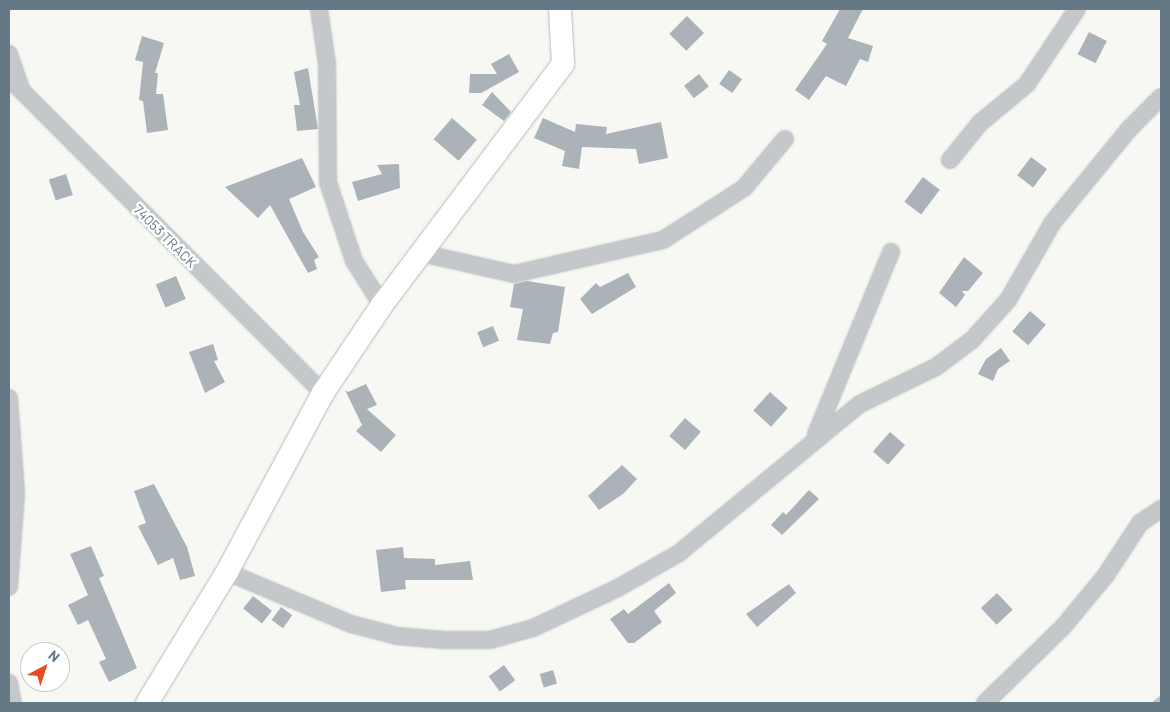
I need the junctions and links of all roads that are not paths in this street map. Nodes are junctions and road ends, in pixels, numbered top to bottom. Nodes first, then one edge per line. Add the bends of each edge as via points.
1 (319, 9) edge
2 (560, 9) edge
3 (1076, 9) edge
4 (9, 54) edge
5 (9, 78) edge
6 (22, 91) junction
7 (1161, 97) edge
8 (785, 138) dead end
9 (950, 160) dead end
10 (891, 252) dead end
11 (421, 253) junction
12 (382, 305) junction
13 (323, 393) junction
14 (9, 398) edge
15 (815, 439) junction
16 (1161, 509) edge
17 (227, 572) junction
18 (9, 587) edge
19 (9, 683) edge
20 (13, 703) edge
21 (147, 703) edge
22 (985, 703) edge

1 - 12 street via 327,64 328,182 354,261
2 - 11 street via 563,64
3 - 9 street via 1026,84 980,122
4 - 6 street
5 - 6 street, 74053 TRACK
6 - 13 street, 74053 TRACK
7 - 15 street via 1129,129 1053,222 1008,300 972,340 936,367 860,404
8 - 11 street via 744,188 663,240 514,274
10 - 15 street
11 - 12 street
12 - 13 street
13 - 17 street
14 - 18 street via 16,494
15 - 17 street via 678,553 616,589 533,628 490,640 397,636 351,624
16 - 22 street via 1140,523 1106,575 1063,627
17 - 21 street
19 - 20 street

